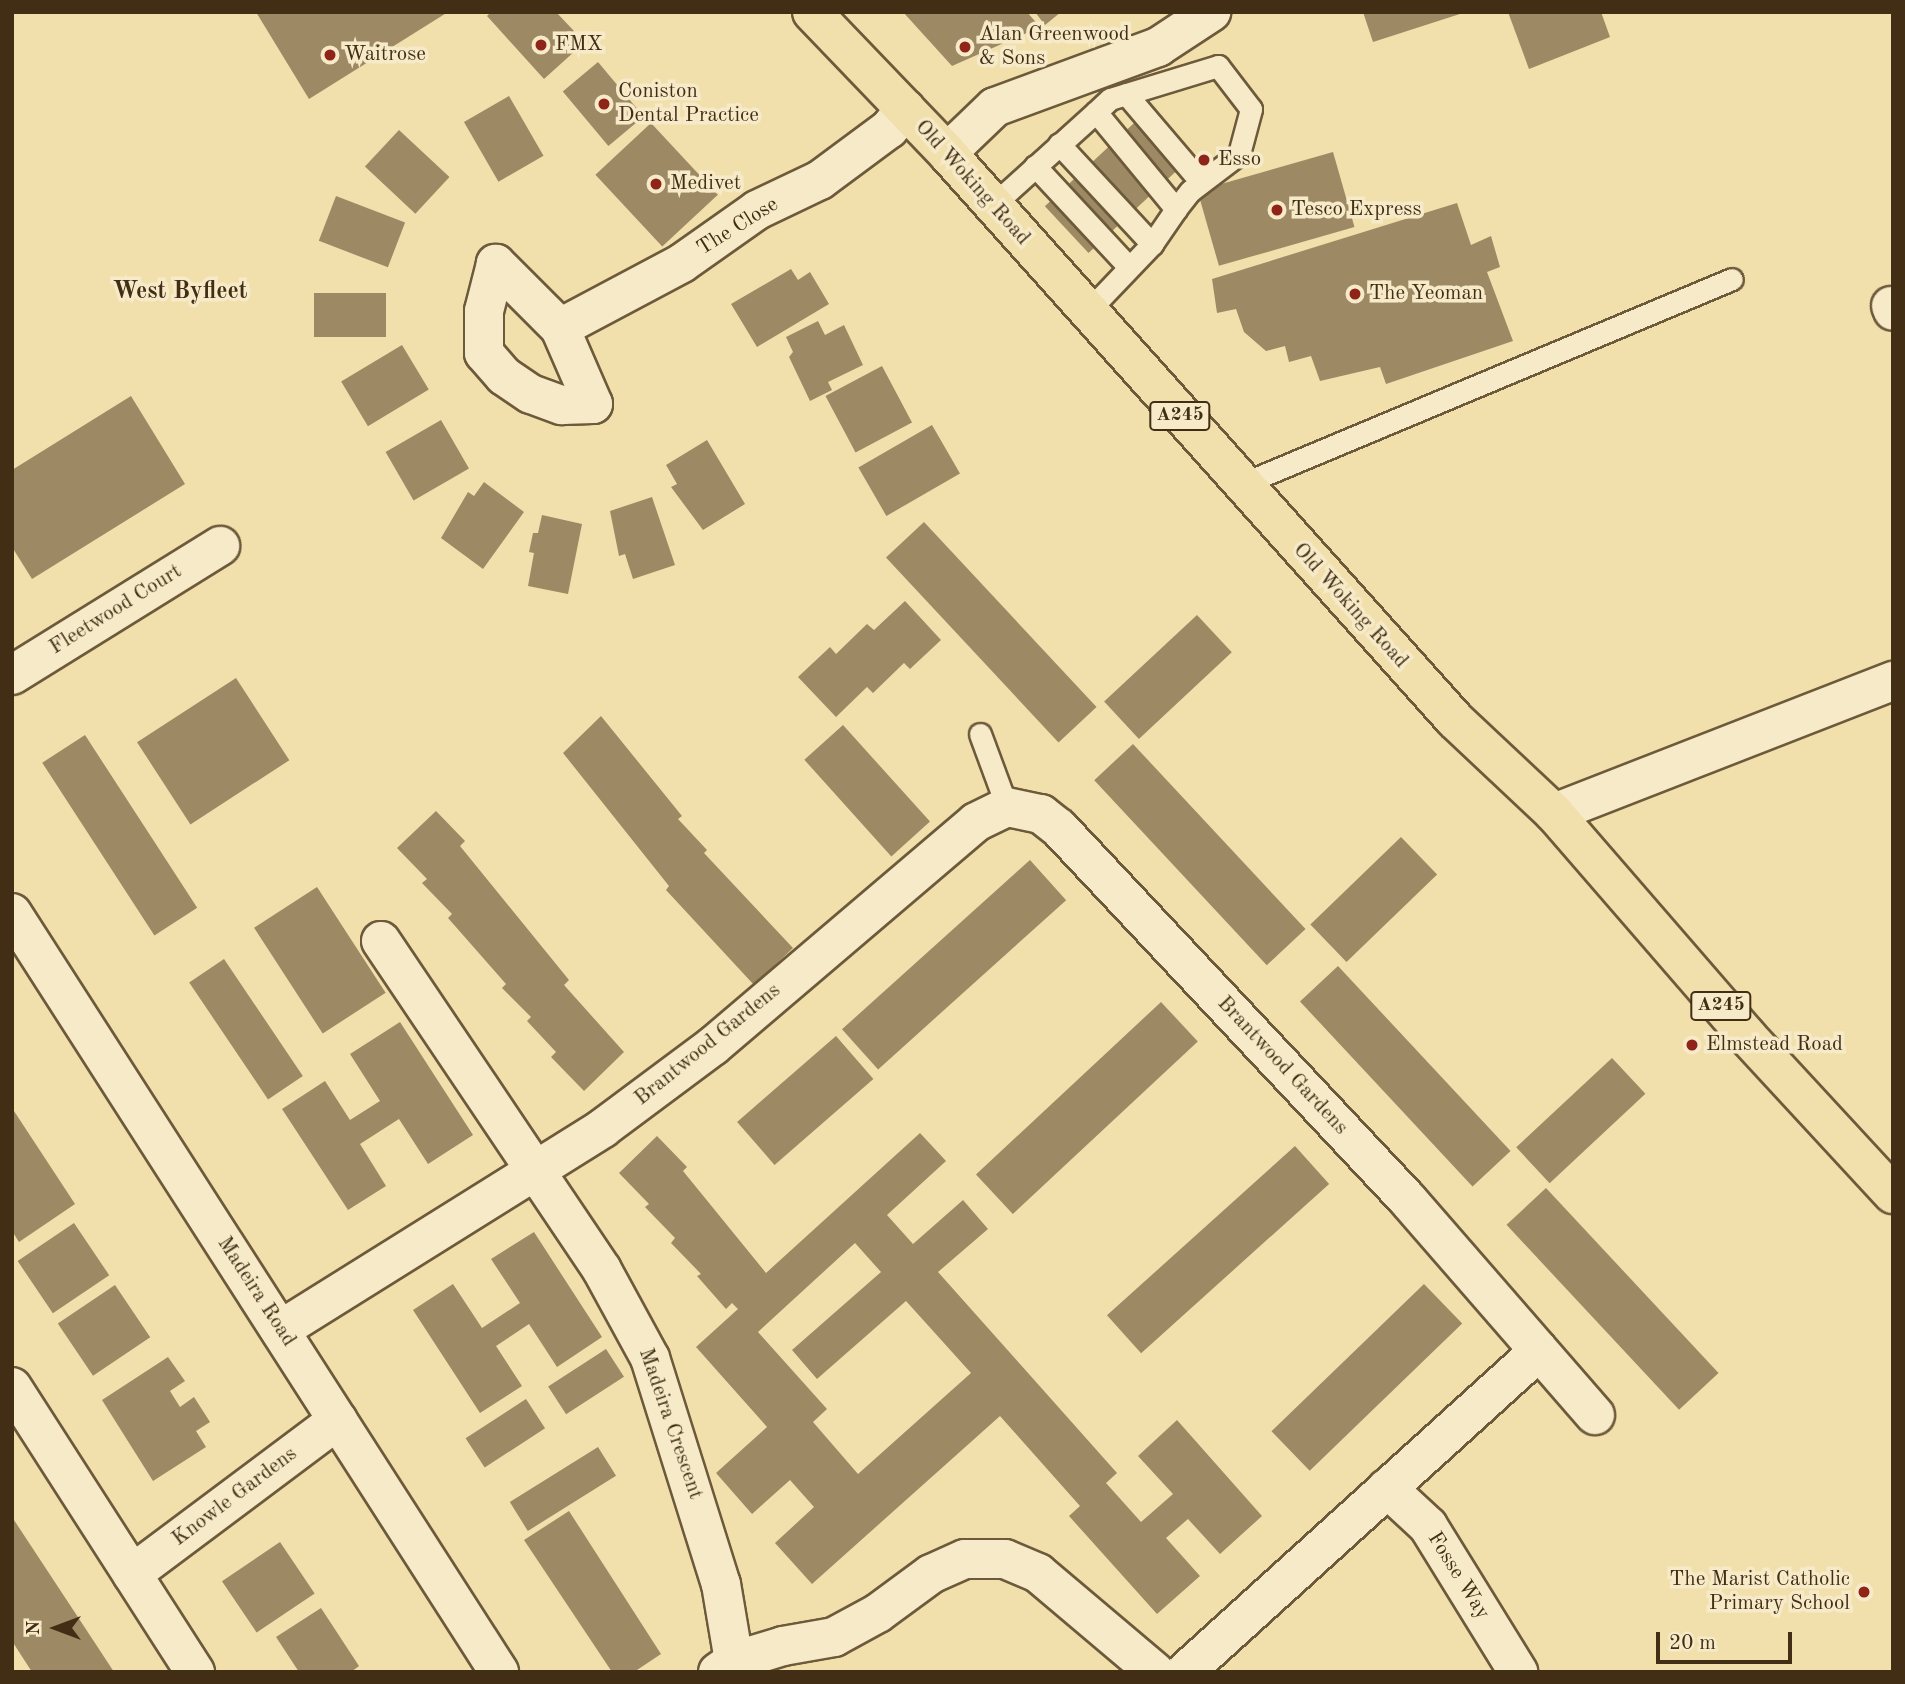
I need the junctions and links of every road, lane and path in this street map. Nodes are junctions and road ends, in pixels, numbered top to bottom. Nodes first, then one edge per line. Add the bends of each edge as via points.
1 (812, 12) edge
2 (1211, 12) edge
3 (1126, 94) junction
4 (905, 109) junction
5 (1096, 112) junction
6 (1059, 144) junction
7 (947, 153) junction
8 (1035, 166) junction
9 (1201, 182) junction
10 (993, 205) junction
11 (1176, 209) junction
12 (1152, 244) junction
13 (1129, 267) junction
14 (1732, 279) dead end
15 (1088, 311) junction
16 (560, 328) dead end
17 (1240, 485) junction
18 (220, 546) dead end
19 (12, 675) edge
20 (1893, 681) edge
21 (980, 734) dead end
22 (1007, 807) junction
23 (1553, 813) junction
24 (12, 913) edge
25 (381, 941) dead end
26 (535, 1172) junction
27 (1893, 1194) edge
28 (280, 1330) junction
29 (1539, 1351) junction
30 (12, 1387) edge
31 (1595, 1415) dead end
32 (338, 1420) junction
33 (1387, 1488) junction
34 (132, 1574) junction
35 (726, 1666) edge
36 (195, 1672) edge
37 (499, 1672) edge
38 (1155, 1672) edge
39 (1185, 1672) edge
40 (1518, 1672) edge

1 - 4 main road, Old Woking Road / A245
2 - 7 street via 1158,47 995,107
3 - 5 lane via 1110,99
3 - 9 lane
3 - 9 lane via 1218,66 1251,108 1239,154
4 - 7 main road, Old Woking Road / A245
4 - 16 street, The Close via 889,129 820,180 757,210 682,263
5 - 6 lane
5 - 11 lane
6 - 8 lane
6 - 12 lane
7 - 10 main road, Old Woking Road / A245
8 - 10 lane
8 - 13 lane
9 - 11 lane
10 - 15 main road, Old Woking Road / A245
11 - 12 lane
12 - 13 lane
13 - 15 lane
14 - 17 lane
15 - 17 main road, Old Woking Road / A245
17 - 23 main road, Old Woking Road / A245 via 1455,720
18 - 19 street, Fleetwood Court
20 - 23 street
21 - 22 lane
22 - 26 street, Brantwood Gardens via 976,822 713,1046
22 - 29 street, Brantwood Gardens via 1041,814 1059,828 1408,1200
23 - 27 main road, Old Woking Road / A245 via 1747,1036
24 - 28 street, Madeira Road
25 - 26 street
26 - 28 street, Brantwood Gardens
26 - 35 street, Madeira Crescent via 602,1270 650,1358 721,1584
28 - 32 street, Madeira Road
29 - 31 street, Brantwood Gardens
29 - 33 street
30 - 34 street
32 - 34 street, Knowle Gardens
32 - 37 street, Madeira Road
33 - 39 street
33 - 40 street, Fosse Way via 1427,1527
34 - 36 street
35 - 38 street via 834,1637 878,1613 931,1574 965,1559 1005,1559 1038,1573

